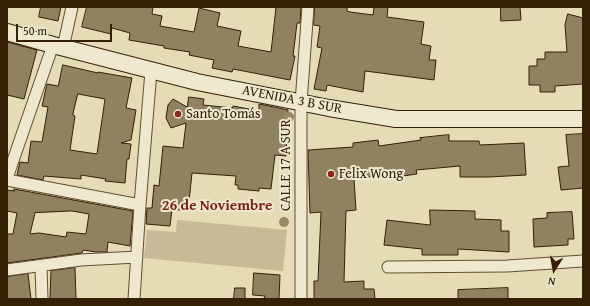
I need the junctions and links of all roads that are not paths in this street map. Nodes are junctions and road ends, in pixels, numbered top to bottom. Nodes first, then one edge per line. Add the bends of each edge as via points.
1 (72, 7) edge
2 (308, 7) edge
3 (7, 32) edge
4 (58, 47) junction
5 (151, 71) junction
6 (301, 102) junction
7 (583, 119) edge
8 (7, 179) edge
9 (140, 205) junction
10 (137, 257) junction
11 (583, 261) edge
12 (41, 266) junction
13 (388, 267) dead end
14 (7, 270) edge
15 (42, 299) edge
16 (134, 299) edge
17 (301, 299) edge

1 - 4 street
2 - 6 street, CALLE 17 A SUR
3 - 4 street, AVENIDA 3 B SUR
4 - 5 street, AVENIDA 3 B SUR
4 - 8 street
5 - 6 street, AVENIDA 3 B SUR
5 - 9 street
6 - 7 street, AVENIDA 3 B SUR via 396,119
6 - 17 street, CALLE 17 A SUR
8 - 9 street
9 - 10 street
10 - 12 street via 81,260
10 - 16 street
11 - 13 street via 507,266
12 - 14 street
12 - 15 street

